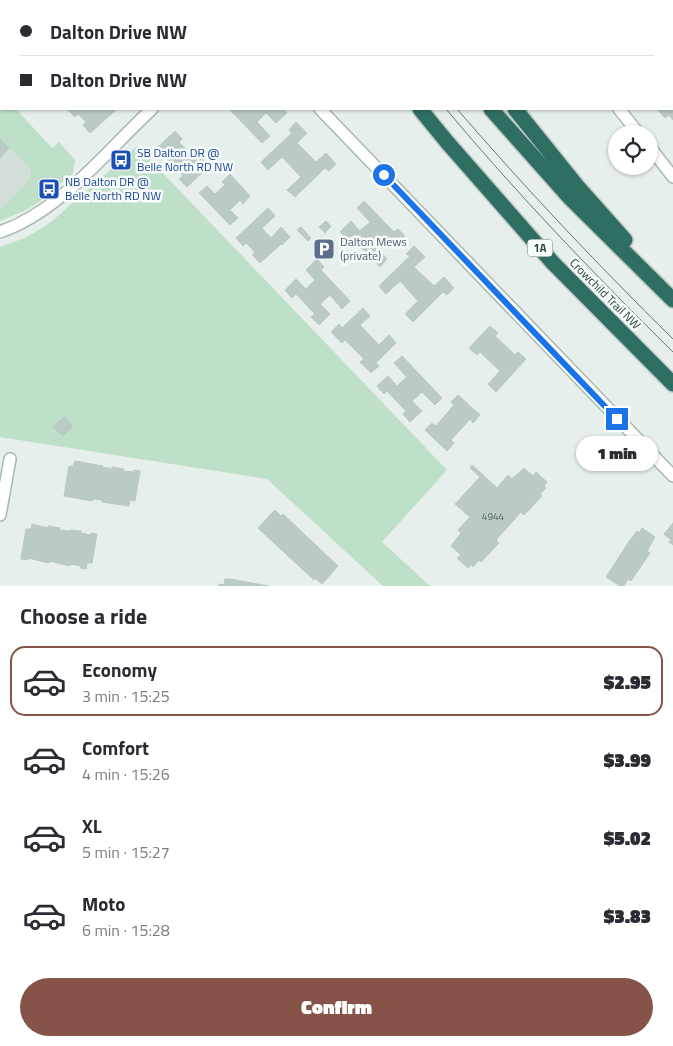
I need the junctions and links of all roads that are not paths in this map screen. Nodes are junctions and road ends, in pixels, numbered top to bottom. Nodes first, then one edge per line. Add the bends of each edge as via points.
1 (151, 110) edge
2 (321, 110) edge
3 (421, 110) edge
4 (492, 110) edge
5 (516, 110) edge
6 (622, 110) edge
7 (633, 125) edge
8 (658, 158) edge
9 (673, 177) edge
10 (0, 232) edge
11 (636, 262) junction
12 (673, 300) edge
13 (673, 384) edge
14 (10, 458) dead end
15 (673, 476) edge
16 (0, 515) edge

1 - 10 street via 44,210 18,226
2 - 15 street
3 - 13 highway, Crowchild Trail NW / 1A via 554,263
4 - 11 highway via 570,198
5 - 11 highway via 577,186 623,236
6 - 7 street
8 - 9 street
11 - 12 highway
14 - 16 street

